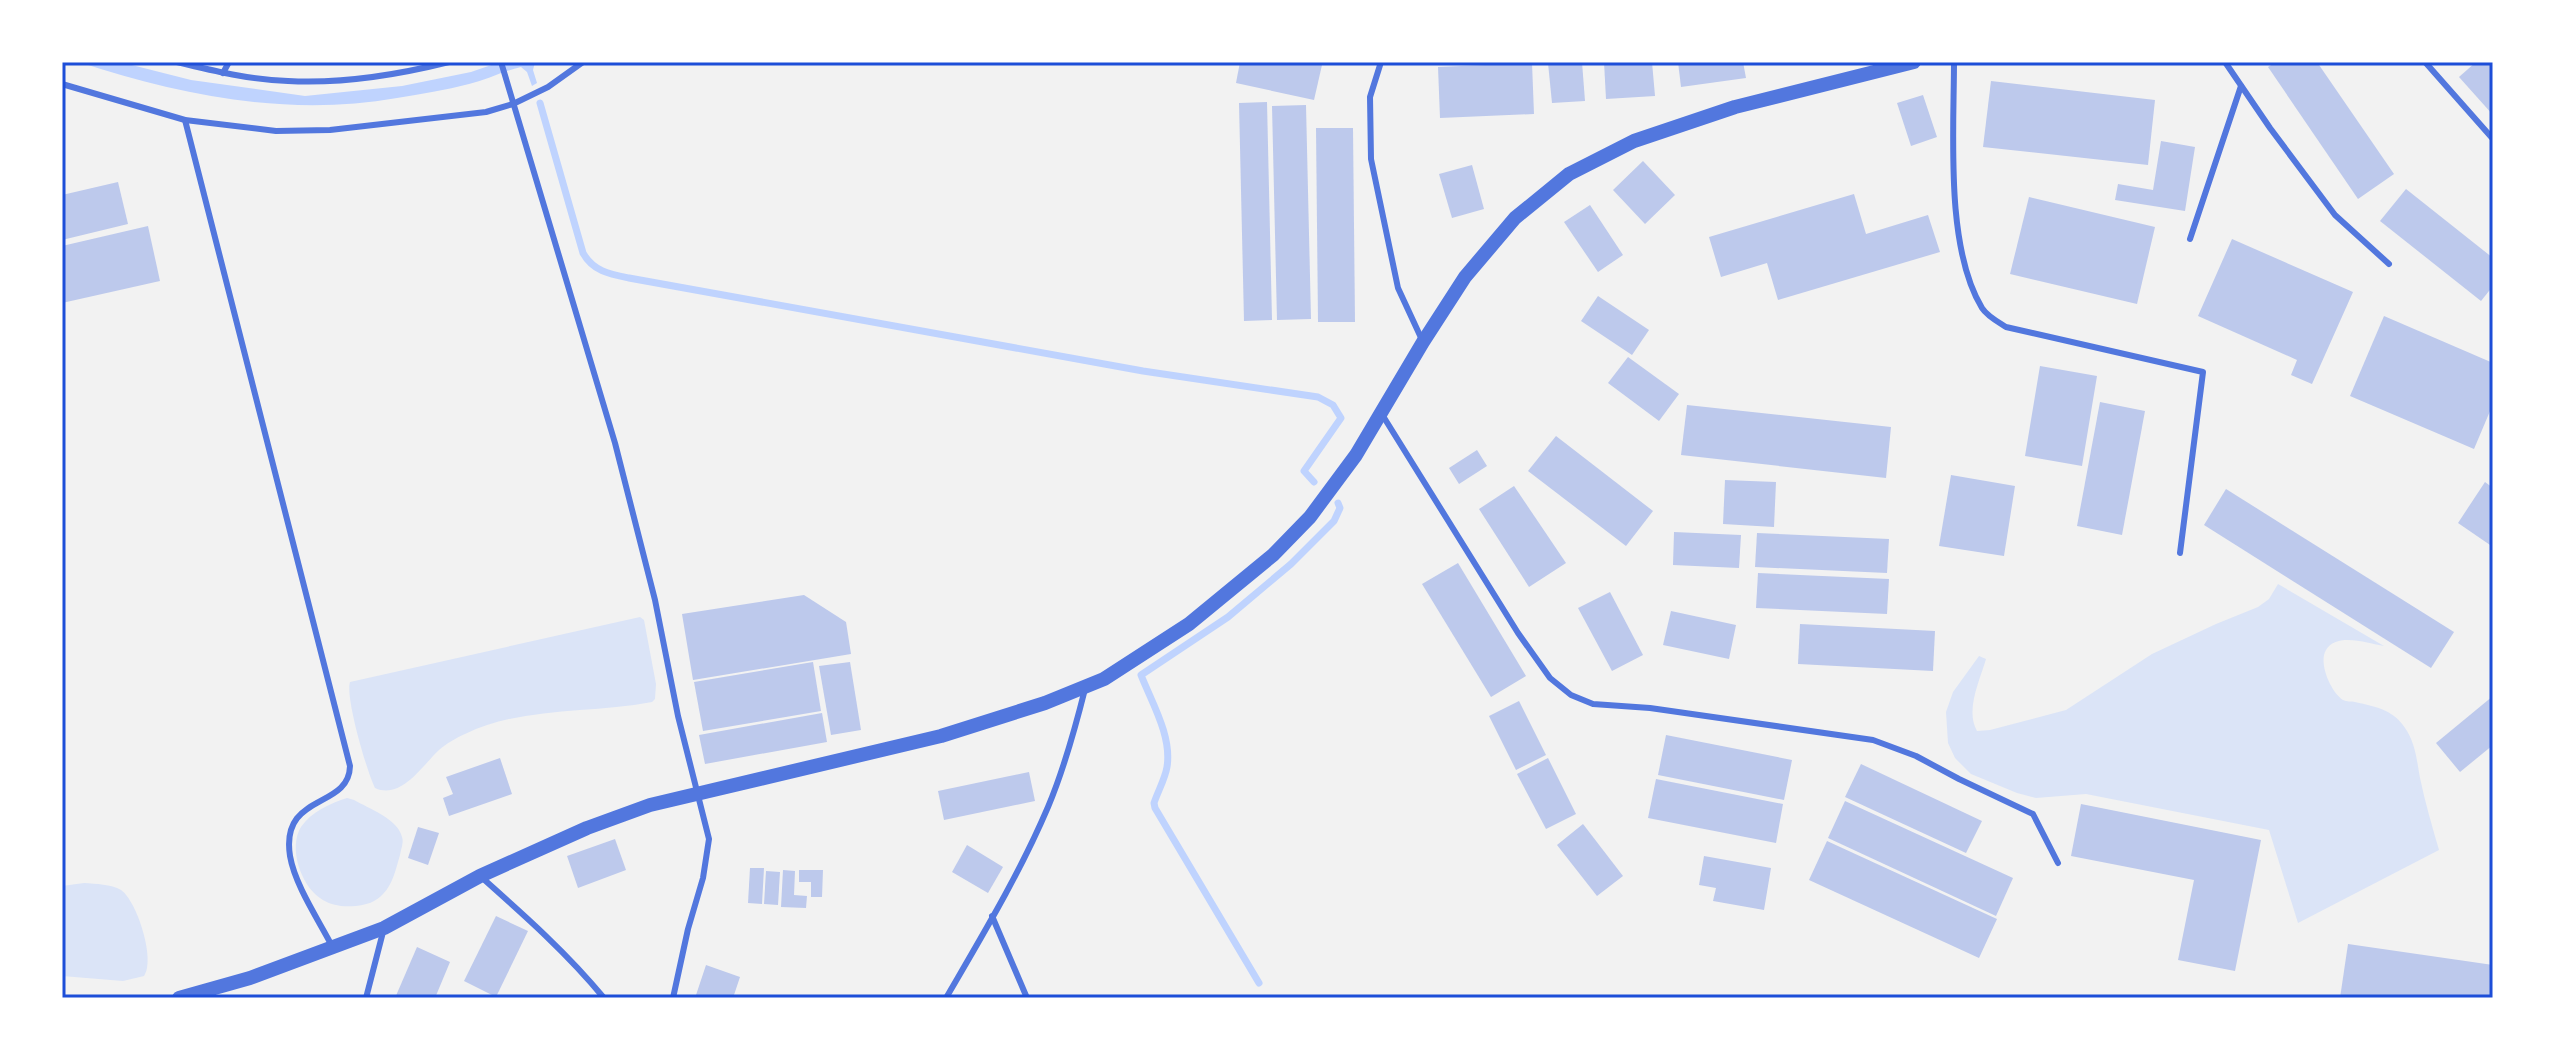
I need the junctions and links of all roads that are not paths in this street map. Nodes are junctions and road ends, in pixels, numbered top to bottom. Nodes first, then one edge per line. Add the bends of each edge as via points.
1 (177, 62) edge
2 (229, 62) edge
3 (449, 62) edge
4 (501, 62) edge
5 (583, 62) edge
6 (1381, 62) edge
7 (1914, 62) edge
8 (1954, 62) edge
9 (2225, 62) edge
10 (2425, 62) edge
11 (223, 73) junction
12 (62, 84) edge
13 (2241, 86) junction
14 (513, 104) junction
15 (185, 120) junction
16 (2493, 139) edge
17 (2190, 239) dead end
18 (2389, 264) dead end
19 (1423, 342) junction
20 (1381, 413) junction
21 (2180, 553) dead end
22 (1086, 686) junction
23 (698, 794) junction
24 (2058, 863) dead end
25 (480, 876) junction
26 (992, 916) junction
27 (384, 928) junction
28 (334, 949) junction
29 (179, 998) edge
30 (366, 998) edge
31 (604, 998) edge
32 (673, 998) edge
33 (946, 998) edge
34 (1027, 998) edge

1 - 11 lane
2 - 11 lane
3 - 11 lane via 373,78 319,81
4 - 14 lane
5 - 14 lane
6 - 19 lane via 1370,97 1371,159 1398,288
7 - 19 street via 1735,107 1634,141 1569,174 1515,218 1465,277
8 - 21 lane via 1953,186 1971,285 1984,311 2006,327 2203,372
9 - 13 lane
10 - 16 lane
12 - 15 lane
13 - 17 lane
13 - 18 lane via 2335,215
14 - 15 lane via 486,112 330,130 276,131
14 - 23 lane via 615,443
15 - 28 lane via 350,766 341,788 301,811 289,841 292,867
19 - 20 street
20 - 22 street via 1310,517 1273,555 1189,624
20 - 24 lane via 1518,633 1550,678 1571,695 1593,704 1873,740 2033,814
22 - 23 street via 941,736
22 - 26 lane via 1048,808
23 - 25 street via 587,828
23 - 32 lane via 709,839
25 - 27 street
25 - 31 lane via 538,927
26 - 33 lane
26 - 34 lane
27 - 28 street
27 - 30 lane
28 - 29 street

